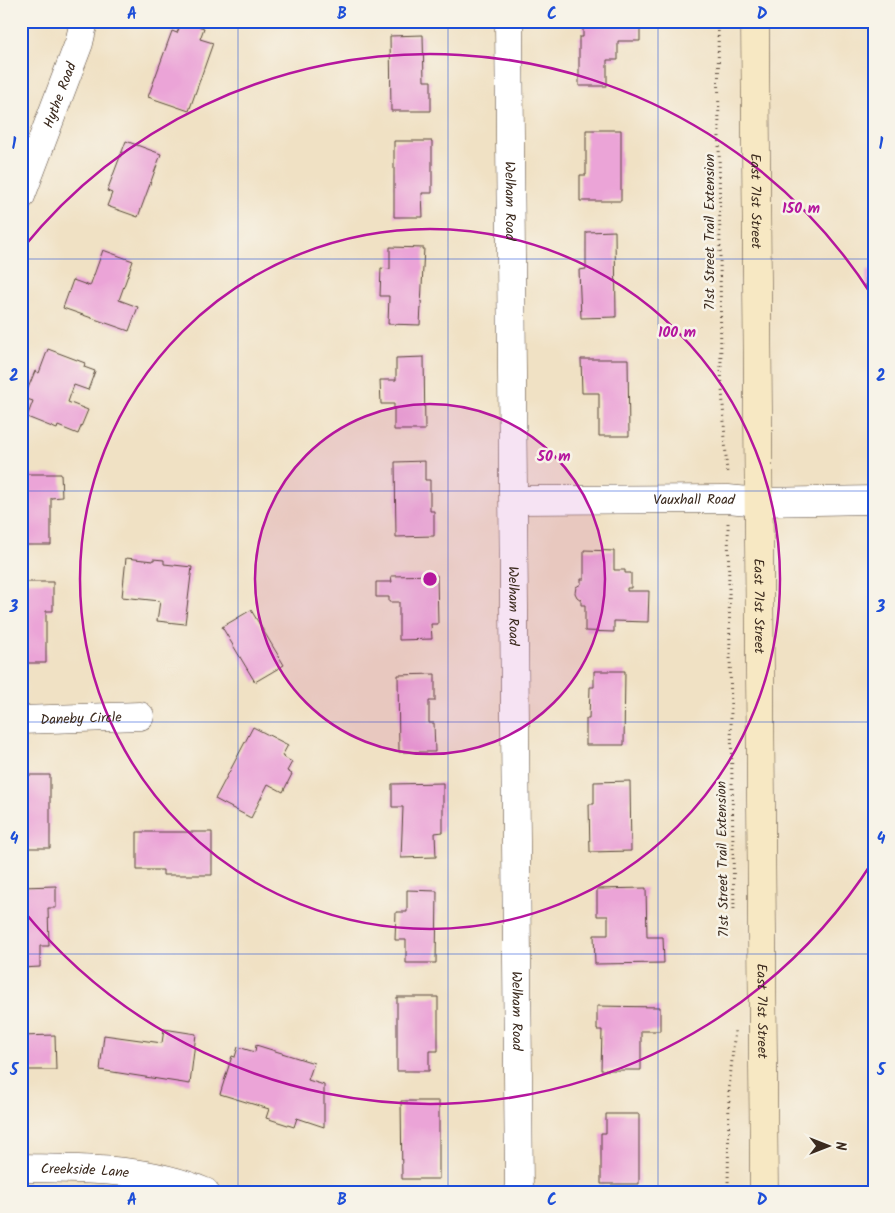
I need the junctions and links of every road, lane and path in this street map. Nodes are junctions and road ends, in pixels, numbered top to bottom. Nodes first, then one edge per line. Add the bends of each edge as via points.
1 (84, 21) edge
2 (509, 21) edge
3 (718, 21) edge
4 (756, 21) edge
5 (21, 196) edge
6 (727, 472) dead end
7 (514, 500) junction
8 (874, 500) edge
9 (759, 502) junction
10 (728, 526) dead end
11 (140, 716) dead end
12 (21, 720) edge
13 (734, 916) dead end
14 (735, 1027) dead end
15 (21, 1168) edge
16 (205, 1192) edge
17 (519, 1192) edge
18 (728, 1192) edge
19 (764, 1192) edge

1 - 5 street, Hythe Road
2 - 7 street, Welham Road
3 - 6 path, 71st Street Trail Extension via 721,370
4 - 9 main road, East 71st Street
7 - 9 street, Vauxhall Road via 728,498
7 - 17 street, Welham Road
8 - 9 street, Vauxhall Road
9 - 19 main road, East 71st Street
10 - 13 path, 71st Street Trail Extension
11 - 12 street, Daneby Circle
14 - 18 path via 729,1089
15 - 16 street, Creekside Lane via 135,1172

